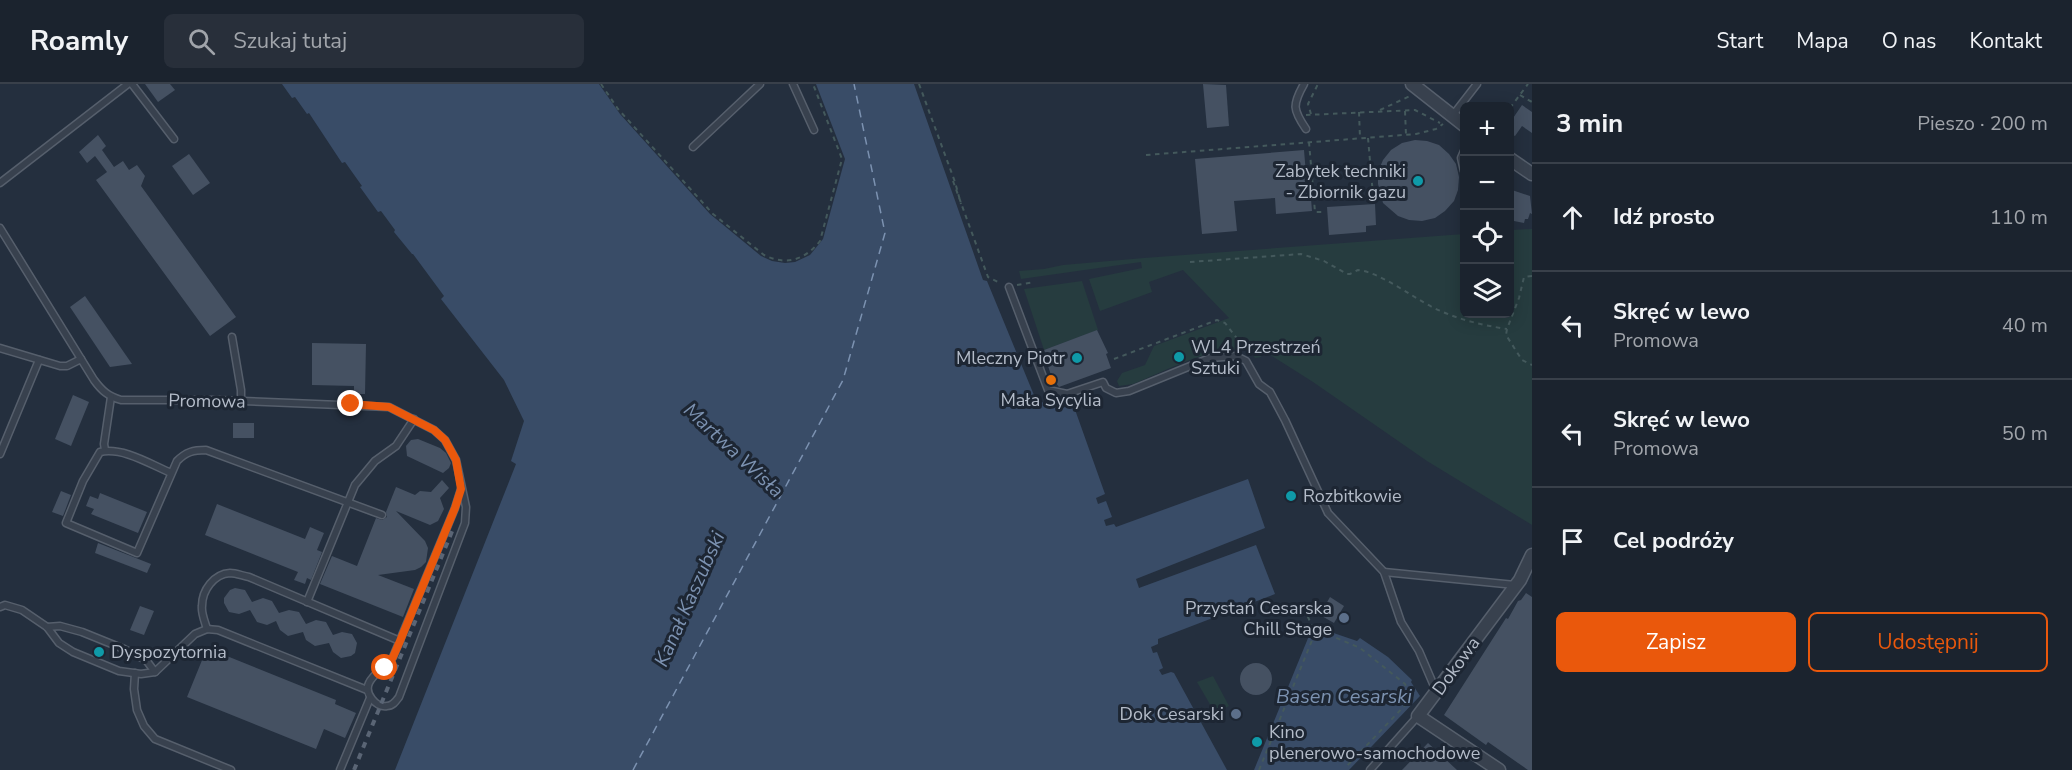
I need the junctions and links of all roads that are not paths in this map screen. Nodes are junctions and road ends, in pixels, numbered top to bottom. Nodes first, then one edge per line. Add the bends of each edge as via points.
1 (130, 84) edge
2 (760, 84) edge
3 (793, 84) edge
4 (1304, 84) edge
5 (1477, 84) edge
6 (1416, 87) edge
7 (1453, 115) junction
8 (1460, 121) edge
9 (1306, 129) dead end
10 (814, 130) dead end
11 (174, 139) dead end
12 (693, 147) dead end
13 (1514, 162) edge
14 (1532, 174) edge
15 (0, 183) edge
16 (0, 228) edge
17 (1010, 287) road end
18 (231, 337) dead end
19 (0, 348) edge
20 (81, 359) junction
21 (39, 360) junction
22 (111, 397) junction
23 (241, 401) junction
24 (414, 419) junction
25 (105, 450) junction
26 (0, 454) edge
27 (171, 473) junction
28 (461, 489) junction
29 (349, 502) junction
30 (382, 515) dead end
31 (1532, 555) edge
32 (1384, 572) junction
33 (1515, 585) junction
34 (307, 602) junction
35 (0, 607) edge
36 (47, 627) junction
37 (207, 628) junction
38 (400, 641) junction
39 (155, 672) junction
40 (135, 673) junction
41 (367, 690) junction
42 (1437, 693) junction
43 (370, 698) junction
44 (1418, 716) junction
45 (231, 770) edge
46 (339, 770) edge
47 (1370, 770) edge
48 (1499, 770) edge

1 - 11 lane
1 - 15 lane
2 - 12 lane
3 - 10 lane
4 - 9 lane via 1296,97 1296,115
5 - 7 lane
6 - 7 street
7 - 8 street
13 - 14 street
16 - 20 lane
17 - 32 lane via 1048,390 1067,394 1103,382 1116,393 1210,358 1236,356 1246,361 1280,410 1328,513
18 - 23 lane
19 - 21 lane
20 - 21 lane via 67,366
20 - 22 lane
21 - 26 lane
22 - 23 lane, Promowa
22 - 25 lane
23 - 24 lane, Promowa via 389,407
24 - 28 lane, Promowa via 445,440 456,460
24 - 29 lane via 396,446 362,474
25 - 27 lane via 120,452
25 - 27 lane via 83,480 66,523 137,553
27 - 29 lane via 184,454 206,450
28 - 38 lane
28 - 43 lane, Promowa via 466,507 461,535 399,697 387,707
29 - 30 lane
29 - 34 lane
31 - 33 street, Dokowa
32 - 33 lane
32 - 42 lane via 1401,622
33 - 42 street, Dokowa
34 - 37 lane via 249,577 231,573 218,576 203,597 201,607
34 - 38 lane
35 - 36 lane via 22,610
36 - 39 lane via 82,632 124,649 146,660
36 - 40 lane via 73,652 119,671
37 - 39 lane via 195,634
37 - 41 lane
38 - 41 lane via 393,657 369,682
39 - 40 lane
40 - 45 lane via 137,710 155,739
41 - 43 lane
42 - 44 street, Dokowa
43 - 46 lane
44 - 47 lane, Dokowa
44 - 48 street

